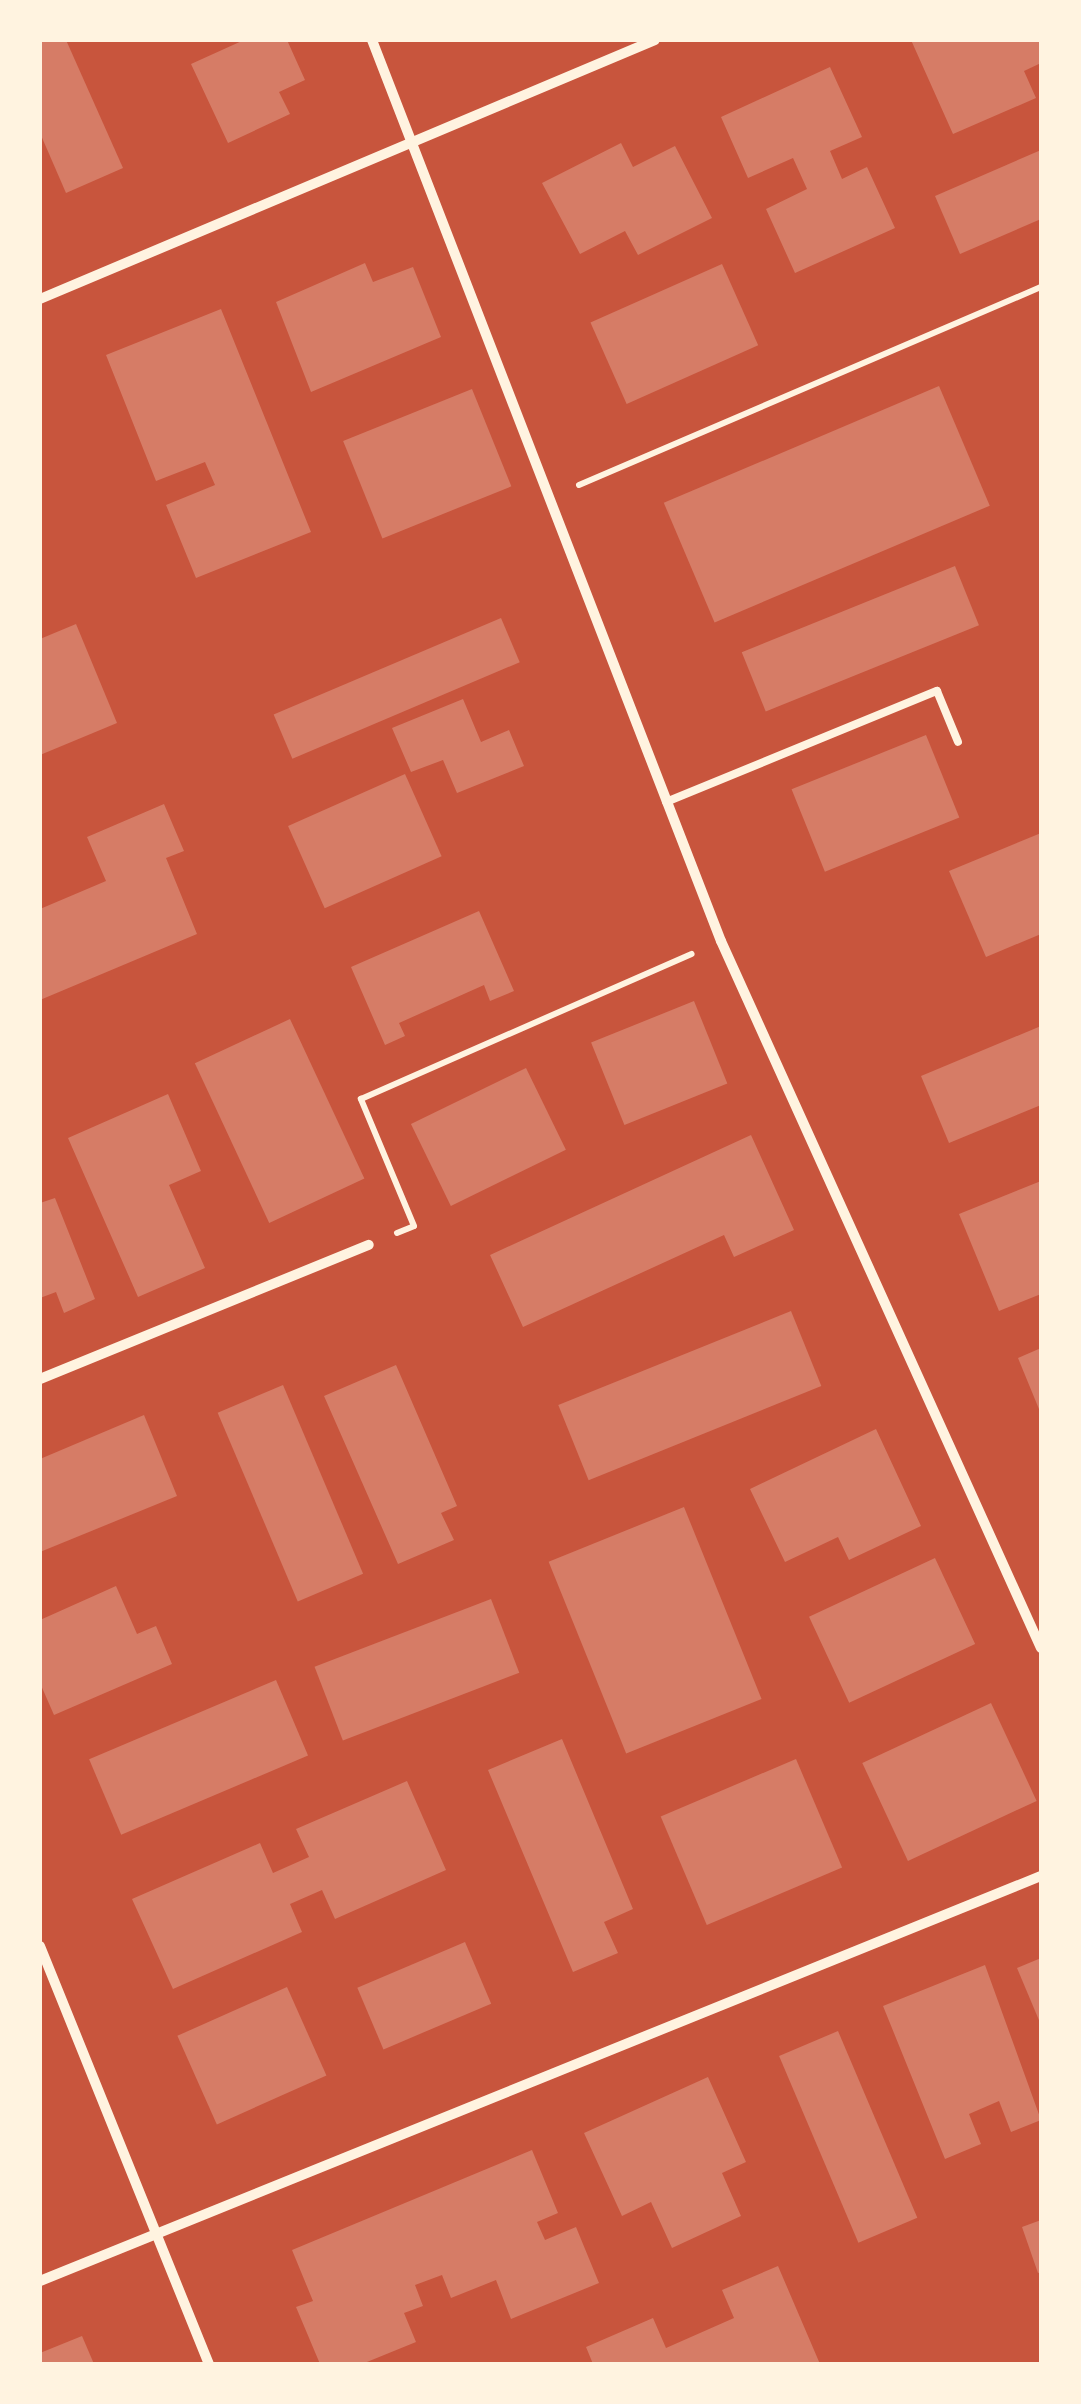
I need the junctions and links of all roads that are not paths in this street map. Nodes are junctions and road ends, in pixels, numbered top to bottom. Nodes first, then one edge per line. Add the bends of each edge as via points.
1 (372, 40) edge
2 (654, 40) edge
3 (413, 142) junction
4 (40, 299) edge
5 (958, 742) dead end
6 (666, 802) junction
7 (369, 1245) road end
8 (40, 1379) edge
9 (1041, 1648) edge
10 (1041, 1876) edge
11 (40, 1946) edge
12 (156, 2234) junction
13 (40, 2281) edge
14 (209, 2364) edge

1 - 3 street
2 - 3 street
3 - 4 street
3 - 6 street
5 - 6 lane via 937,691
6 - 9 street via 721,941
7 - 8 street
10 - 12 street
11 - 12 street
12 - 13 street
12 - 14 street

